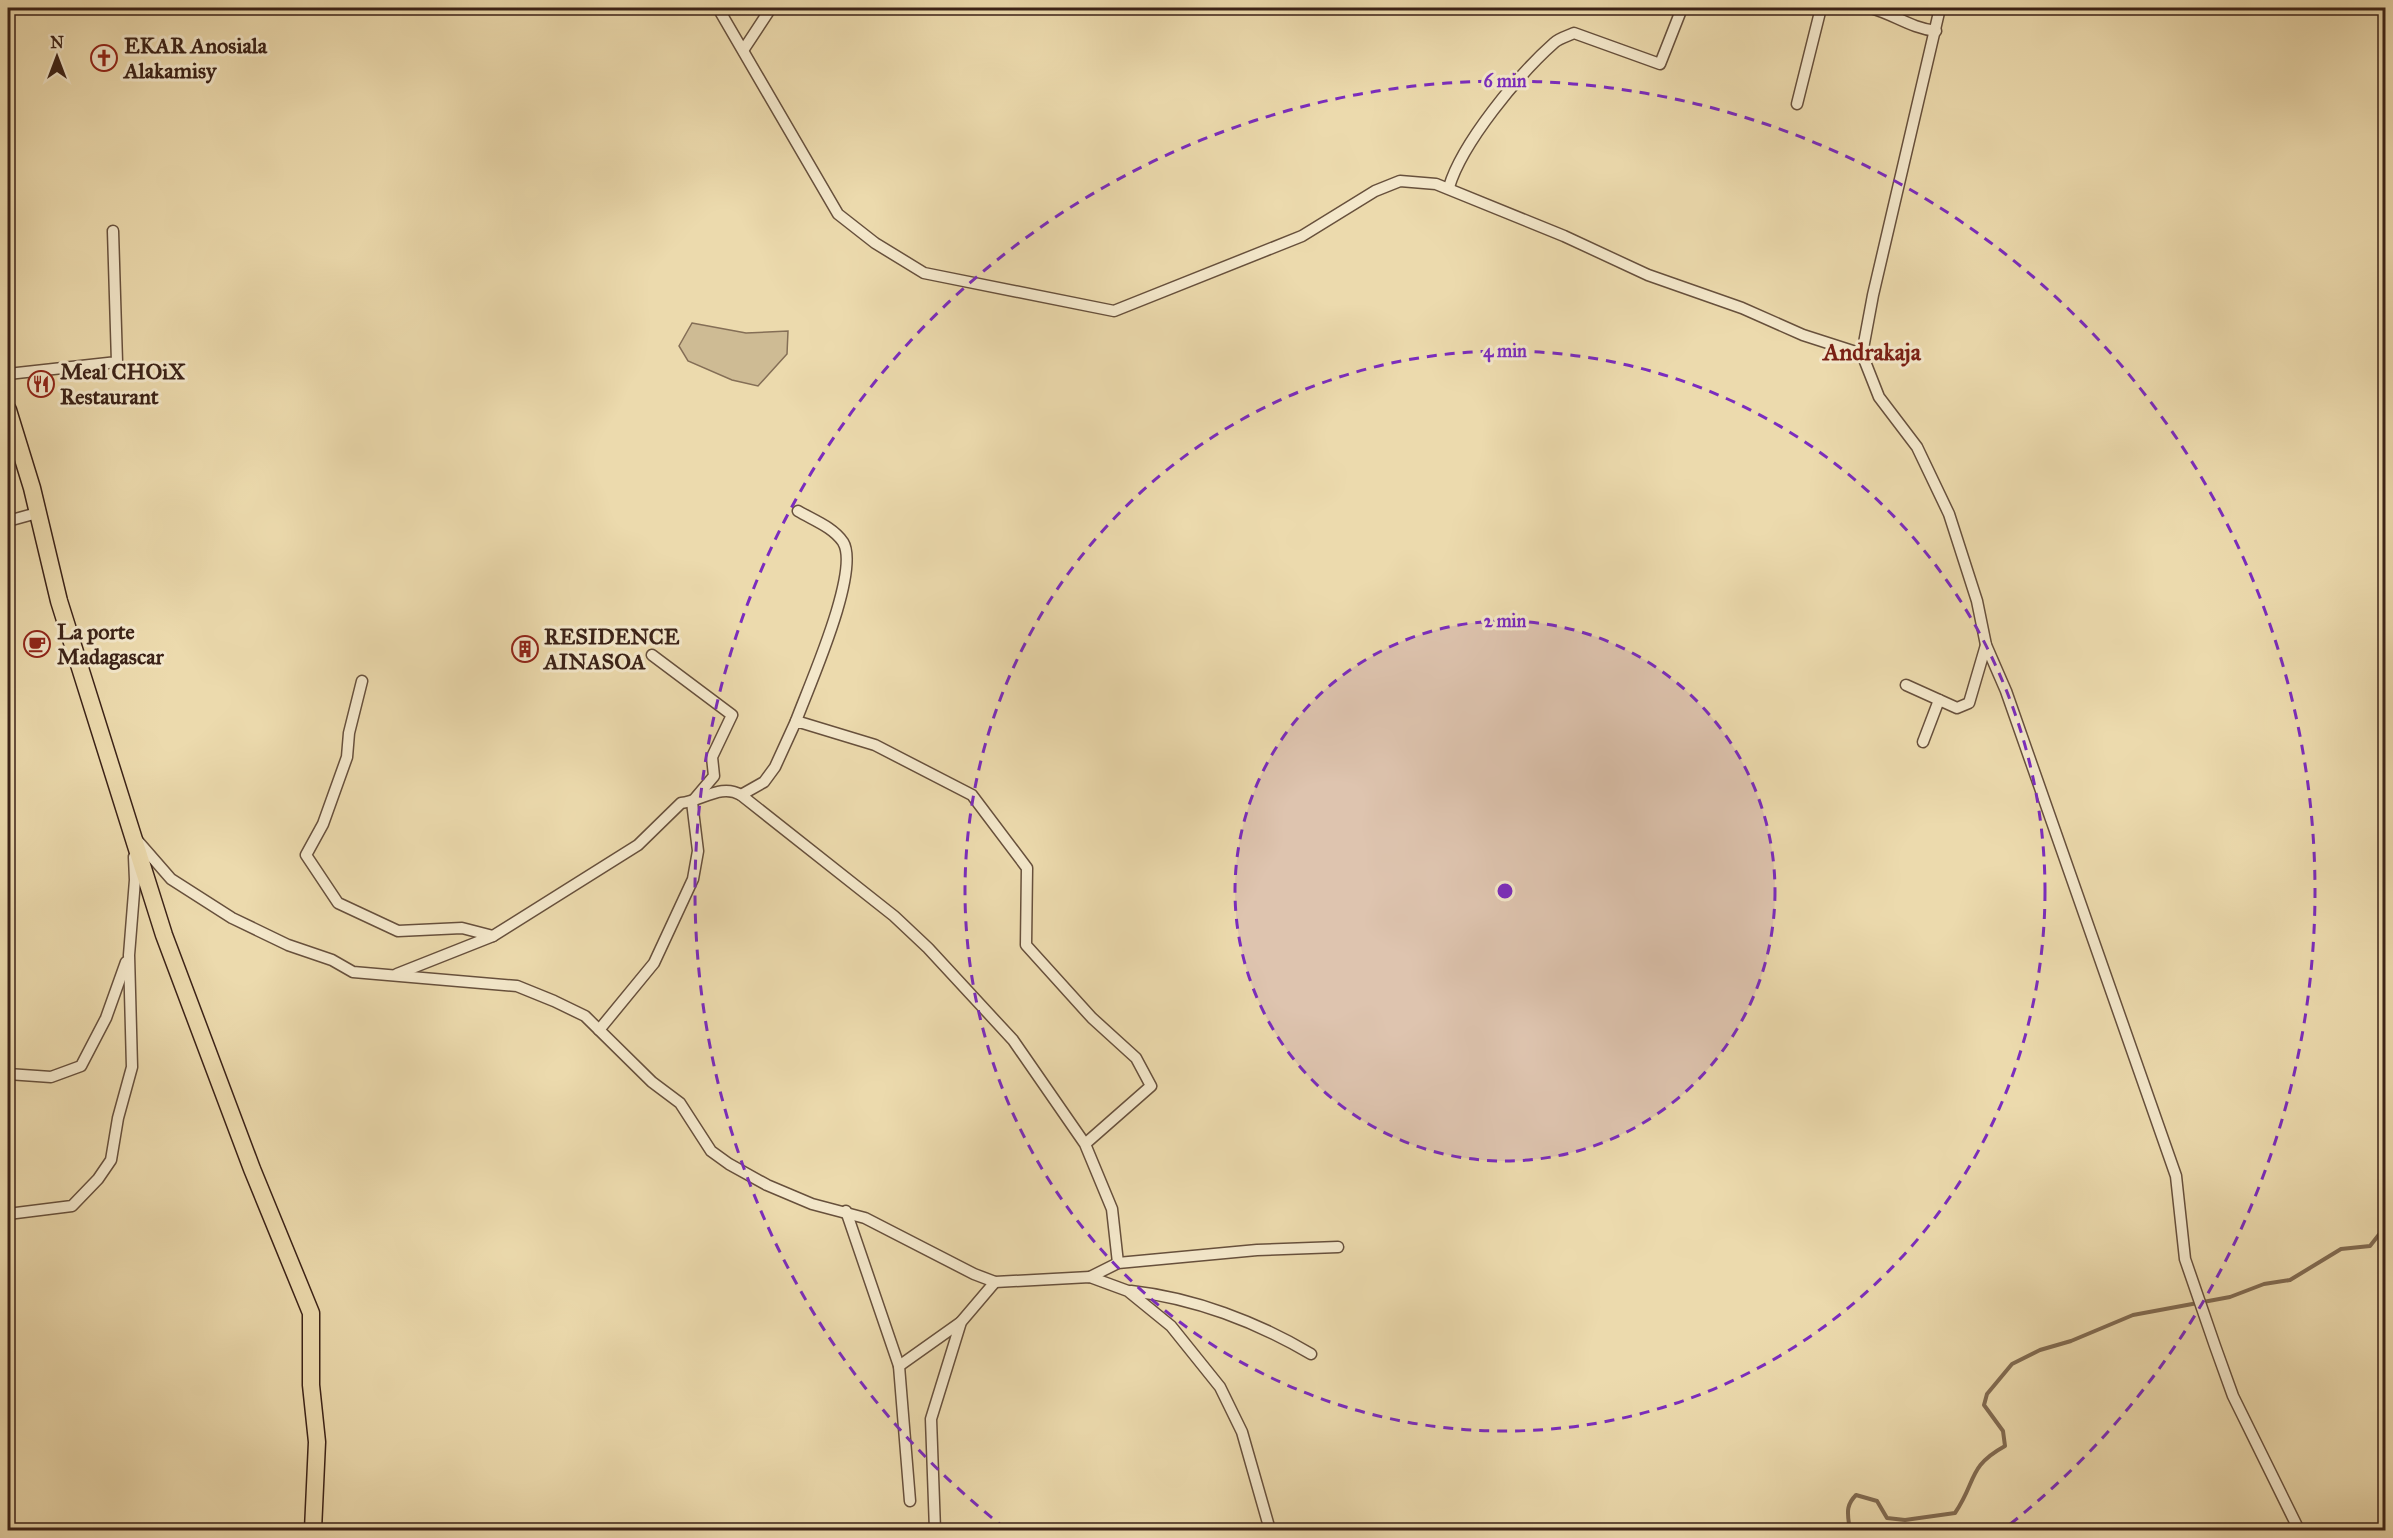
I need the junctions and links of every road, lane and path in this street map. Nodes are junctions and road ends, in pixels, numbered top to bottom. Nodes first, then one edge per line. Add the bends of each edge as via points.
1 (718, 8) edge
2 (771, 8) edge
3 (1682, 8) edge
4 (1821, 8) edge
5 (1871, 8) edge
6 (1940, 8) edge
7 (1935, 31) junction
8 (744, 49) junction
9 (1797, 104) dead end
10 (1449, 187) junction
11 (113, 231) dead end
12 (1862, 354) junction
13 (8, 374) edge
14 (8, 410) edge
15 (798, 512) dead end
16 (37, 513) junction
17 (8, 520) edge
18 (1986, 645) junction
19 (652, 655) dead end
20 (362, 681) dead end
21 (1906, 686) dead end
22 (1939, 700) junction
23 (796, 721) junction
24 (1923, 742) dead end
25 (741, 795) junction
26 (692, 802) junction
27 (133, 836) junction
28 (493, 936) junction
29 (129, 955) junction
30 (393, 975) junction
31 (599, 1029) junction
32 (8, 1074) edge
33 (1085, 1144) junction
34 (846, 1211) junction
35 (8, 1215) edge
36 (1338, 1247) dead end
37 (1118, 1263) junction
38 (1090, 1277) junction
39 (994, 1282) junction
40 (1128, 1291) junction
41 (961, 1322) junction
42 (1311, 1354) dead end
43 (899, 1366) junction
44 (910, 1501) dead end
45 (313, 1530) edge
46 (935, 1530) edge
47 (1270, 1530) edge
48 (2298, 1530) edge

1 - 8 street
2 - 8 street
3 - 10 street via 1660,63 1574,33 1555,42 1502,100 1454,169
4 - 9 street
5 - 7 street via 1916,28
6 - 7 street
7 - 12 street
8 - 10 street via 838,214 875,243 924,273 1114,311 1302,236 1374,191 1400,181
10 - 12 street via 1648,275
11 - 13 street via 117,362
12 - 18 street via 1879,397 1917,447 1949,514 1977,601
14 - 16 main road
15 - 23 street via 833,531 844,544 848,563 837,610
16 - 17 street
16 - 27 main road via 58,601
18 - 22 street via 1969,703 1956,708
18 - 48 street via 2006,691 2176,1176 2185,1259 2233,1396
19 - 26 street via 732,715 712,757 714,776
20 - 28 street via 347,757 323,824 306,855 338,903 398,931 462,928
21 - 22 street
22 - 24 street
23 - 25 street via 764,782
23 - 33 street via 875,745 972,795 1027,868 1026,945 1092,1018 1136,1058 1151,1086
25 - 26 street via 731,789
25 - 33 street via 894,916 928,948 1013,1040
26 - 28 street via 681,803 638,845
26 - 31 street via 698,851 693,879 654,963
27 - 29 street via 135,880
27 - 30 street via 171,879 232,918 353,972
27 - 45 main road via 164,935 311,1313 311,1385 317,1442
28 - 30 street
29 - 32 street via 106,1018 81,1066 51,1077
29 - 35 street via 132,1067 111,1160 72,1206
30 - 31 street via 517,986 585,1016
31 - 34 street via 652,1082 680,1103 711,1151 767,1185 812,1204
33 - 37 street via 1112,1209
34 - 39 street
34 - 43 street
36 - 37 street
37 - 38 street
38 - 39 street
38 - 40 street
39 - 41 street
40 - 42 street via 1214,1309 1282,1337
40 - 47 street via 1172,1326 1220,1387 1242,1432
41 - 43 street
41 - 46 street via 931,1419
43 - 44 street

